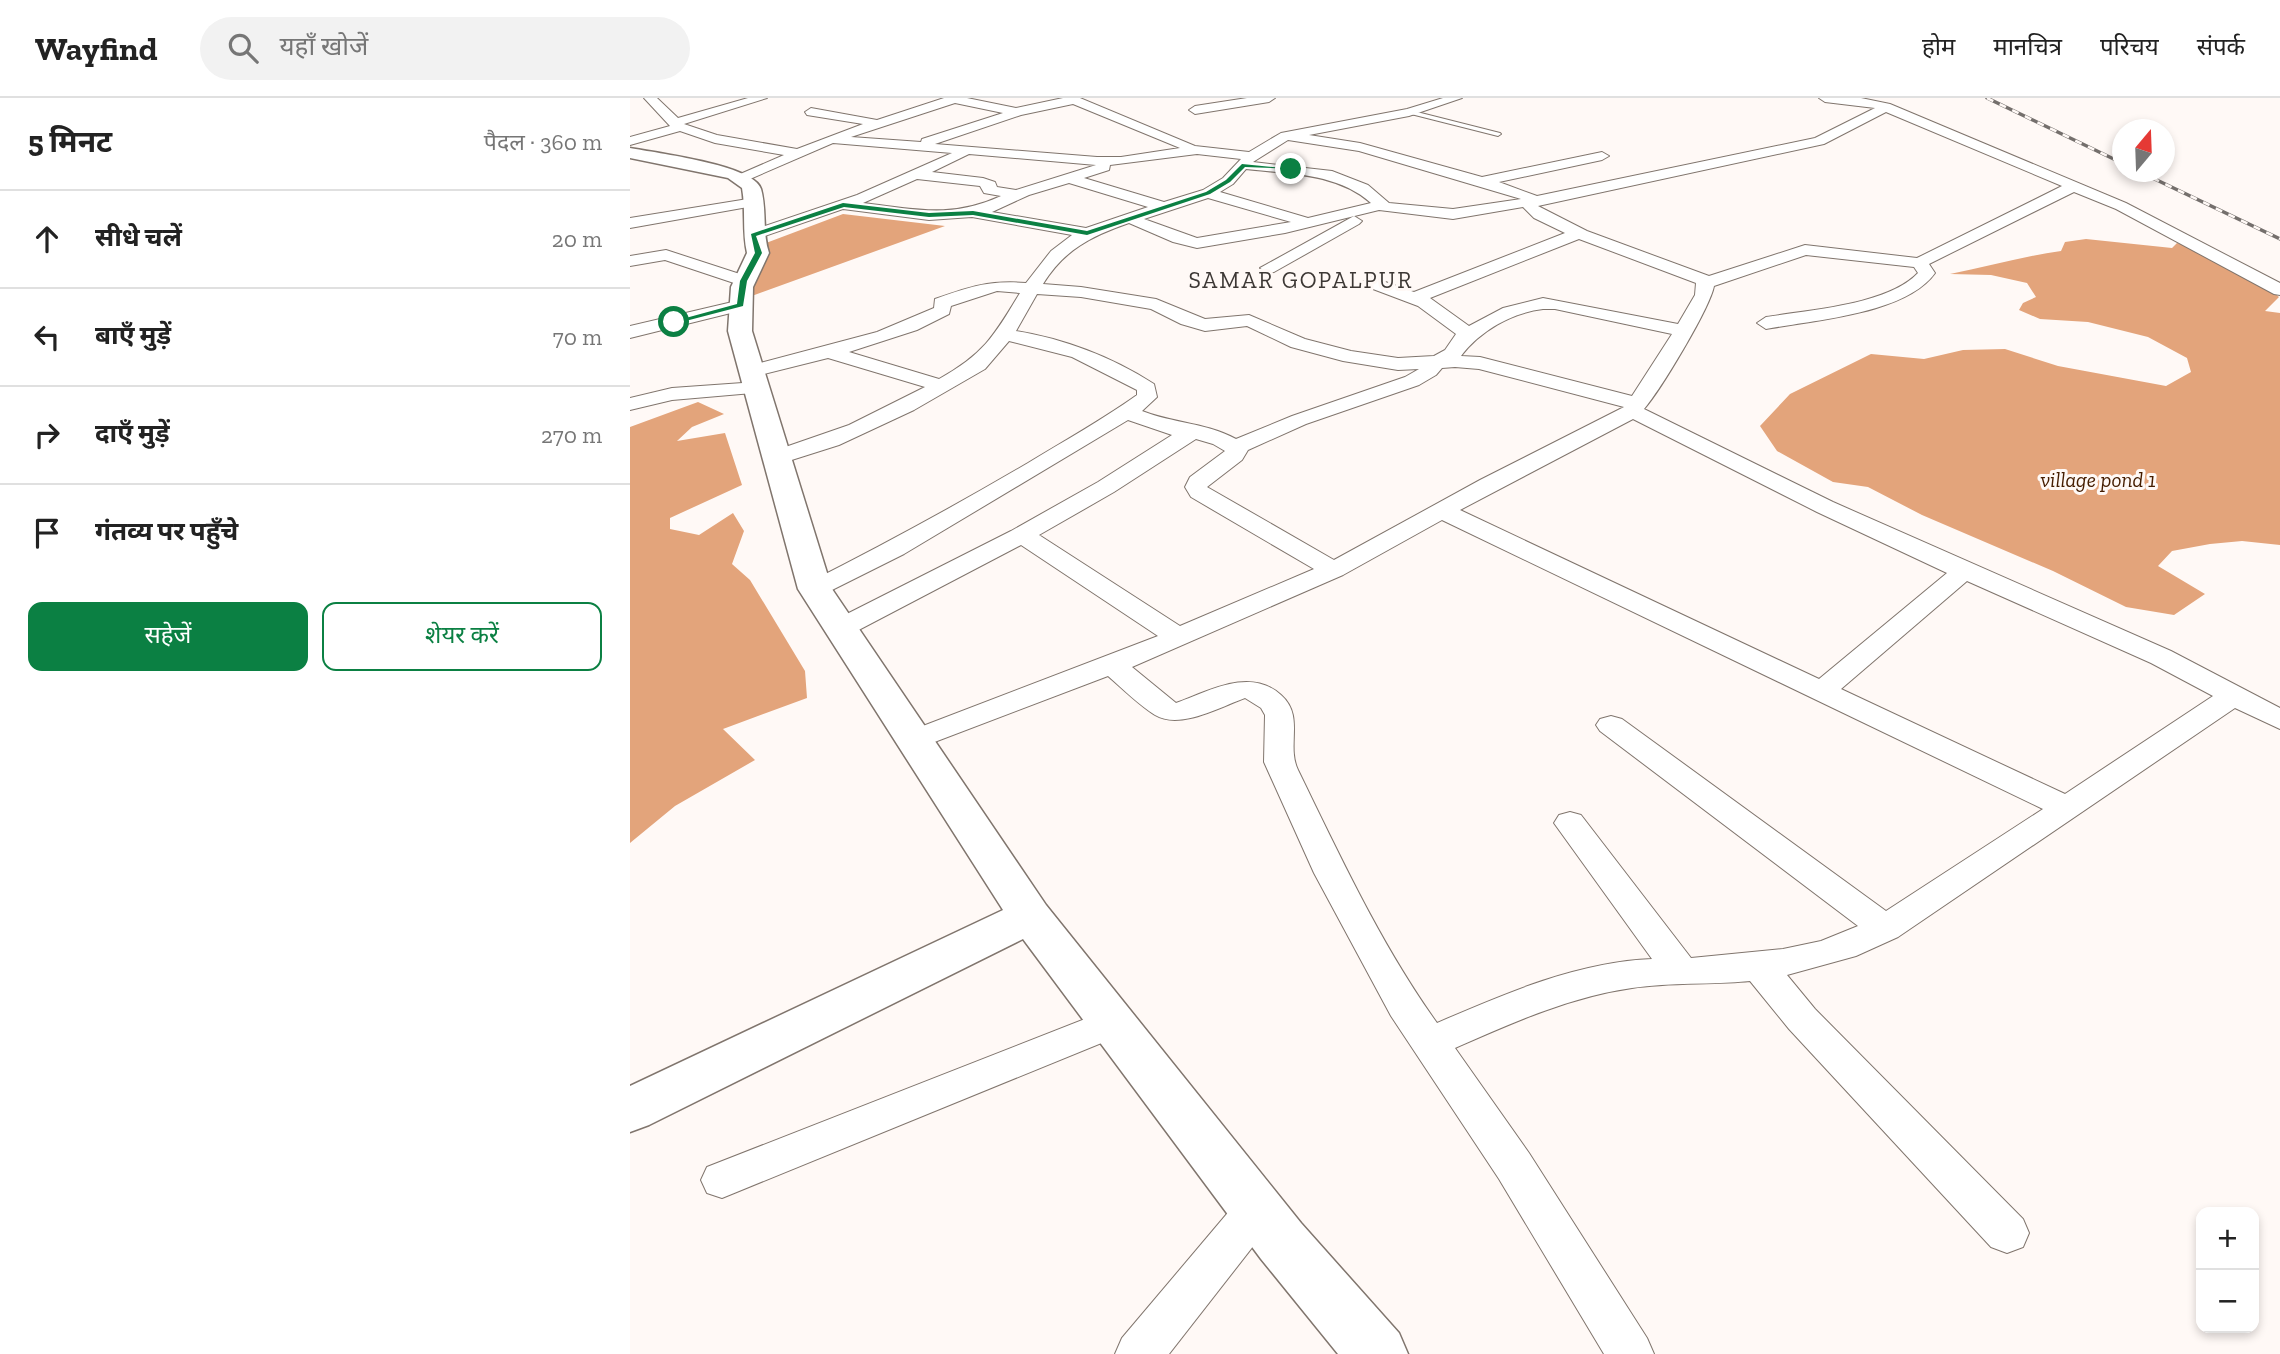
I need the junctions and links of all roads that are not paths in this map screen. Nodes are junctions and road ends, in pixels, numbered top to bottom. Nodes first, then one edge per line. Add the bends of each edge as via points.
1 (650, 98) edge
2 (761, 98) edge
3 (955, 98) edge
4 (1421, 98) edge
5 (1456, 98) edge
6 (1825, 98) edge
7 (1072, 99) edge
8 (1272, 100) edge
9 (1441, 104) junction
10 (1886, 107) junction
11 (1195, 110) dead end
12 (810, 112) dead end
13 (1020, 112) junction
14 (1409, 112) junction
15 (879, 123) junction
16 (678, 125) junction
17 (1291, 127) junction
18 (1312, 129) junction
19 (630, 133) edge
20 (1498, 134) dead end
21 (831, 139) junction
22 (630, 141) edge
23 (640, 144) edge
24 (914, 147) junction
25 (1196, 150) junction
26 (966, 151) junction
27 (797, 153) junction
28 (1602, 156) dead end
29 (1248, 160) junction
30 (1121, 161) junction
31 (915, 174) junction
32 (1069, 178) junction
33 (1481, 181) junction
34 (2074, 186) junction
35 (749, 190) junction
36 (1019, 195) junction
37 (1202, 195) junction
38 (1535, 201) junction
39 (843, 205) junction
40 (1383, 206) junction
41 (1166, 208) junction
42 (1217, 212) dead end
43 (973, 213) junction
44 (1129, 218) junction
45 (630, 223) edge
46 (1235, 223) dead end
47 (1308, 223) junction
48 (1087, 233) junction
49 (1579, 233) junction
50 (1253, 234) junction
51 (753, 235) junction
52 (630, 261) edge
53 (1919, 263) junction
54 (1268, 268) dead end
55 (1371, 282) dead end
56 (1706, 283) junction
57 (1033, 289) junction
58 (2280, 290) edge
59 (742, 293) junction
60 (1415, 298) junction
61 (1766, 323) dead end
62 (1684, 331) junction
63 (630, 332) edge
64 (1004, 335) junction
65 (1467, 335) junction
66 (830, 352) junction
67 (1434, 364) junction
68 (754, 379) junction
69 (941, 386) junction
70 (630, 404) edge
71 (1635, 407) junction
72 (1127, 412) junction
73 (1191, 432) junction
74 (1235, 447) junction
75 (779, 457) junction
76 (1443, 511) junction
77 (1024, 536) junction
78 (1334, 570) junction
79 (1964, 571) junction
80 (815, 589) junction
81 (841, 628) junction
82 (1178, 636) junction
83 (1112, 665) junction
84 (1820, 692) junction
85 (2234, 695) junction
86 (2280, 720) edge
87 (1611, 725) dead end
88 (912, 740) junction
89 (2067, 808) junction
90 (1570, 823) dead end
91 (1030, 916) junction
92 (1885, 928) junction
93 (1757, 964) junction
94 (1681, 972) junction
95 (1113, 1023) junction
96 (1429, 1043) junction
97 (630, 1110) edge
98 (722, 1180) dead end
99 (1257, 1209) junction
100 (2007, 1233) dead end
101 (1139, 1354) edge
102 (1377, 1354) edge
103 (1630, 1354) edge

1 - 16 street
2 - 16 street
3 - 13 street
3 - 15 street
4 - 9 street
5 - 9 street
6 - 10 street
7 - 13 street
7 - 25 street
8 - 11 street
9 - 14 street
10 - 34 street
10 - 38 street via 1819,141
12 - 15 street
13 - 24 street
14 - 18 street
14 - 20 lane
15 - 21 street
16 - 23 street
16 - 27 street via 715,139
17 - 18 street
17 - 18 street
17 - 29 street
17 - 33 street
19 - 23 street
21 - 24 street
21 - 27 street
22 - 23 street
23 - 35 street via 722,171
24 - 26 street
25 - 29 street
25 - 30 street
26 - 30 street
26 - 31 street
27 - 35 street
28 - 33 street
29 - 37 street via 1228,181
29 - 40 street via 1327,174 1363,188
30 - 32 street
31 - 36 street via 983,182 993,191
31 - 39 street
32 - 36 street
32 - 41 street
33 - 38 street
34 - 53 street
34 - 58 street
35 - 45 street
35 - 51 street
36 - 43 street
37 - 41 street
37 - 42 street
37 - 47 street
38 - 40 street via 1453,214
38 - 49 street via 1530,206 1537,215
39 - 43 street via 929,215
39 - 51 street
40 - 47 street
40 - 54 street
41 - 44 street
43 - 48 street
44 - 48 street
44 - 50 street via 1188,242
46 - 50 street
47 - 50 street
48 - 57 street via 1057,253
49 - 56 street via 1670,265
49 - 60 street
51 - 59 street via 758,253
52 - 59 street via 666,255
53 - 56 street via 1805,250
53 - 61 street via 1927,273 1925,278 1907,289 1855,307
55 - 60 street
56 - 62 street
57 - 64 street
57 - 66 street via 997,286 971,292 941,303 943,310 936,316
57 - 67 street via 1145,302 1205,325 1249,320 1298,343 1350,357
59 - 63 street
59 - 68 street via 740,331
60 - 65 street
62 - 65 street via 1536,303 1507,312
62 - 71 street
64 - 69 street via 978,365
64 - 72 street via 1065,349 1147,388 1147,397
65 - 67 street via 1460,347
66 - 68 street
66 - 69 street
67 - 71 street via 1480,363
67 - 74 street via 1399,387
68 - 70 street
68 - 75 street
69 - 75 street via 849,432
71 - 76 street
71 - 79 street via 1825,507
72 - 73 street
72 - 80 street via 962,512
73 - 74 street
73 - 77 street via 1113,485
74 - 78 street via 1234,455 1198,482 1199,492
75 - 80 street
76 - 78 street
76 - 84 street
77 - 81 street
77 - 82 street
78 - 82 street
79 - 84 street
79 - 85 street via 2161,657
80 - 81 street
81 - 88 street
82 - 83 street
83 - 88 street
83 - 96 street via 1167,710 1177,712 1243,689 1272,702 1280,715 1279,762 1331,873
84 - 89 street
85 - 86 street
85 - 89 street
87 - 92 street
88 - 91 street
89 - 92 street
90 - 94 street
91 - 95 street
91 - 97 street
92 - 93 street via 1811,956
93 - 94 street
93 - 100 street via 1802,1019
94 - 96 street via 1636,973 1589,982 1534,998
95 - 98 street
95 - 99 street
96 - 103 street via 1514,1166
99 - 101 street
99 - 102 street

